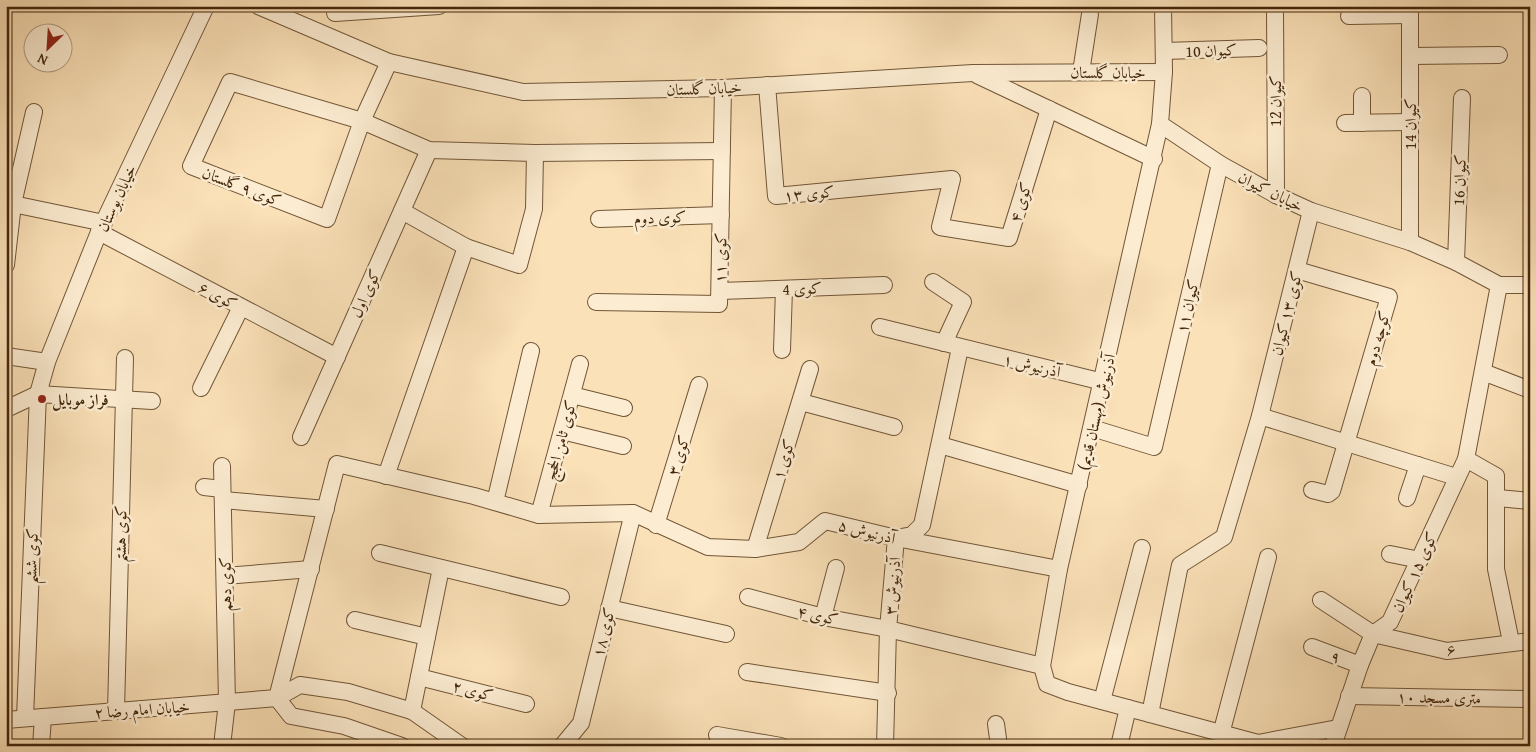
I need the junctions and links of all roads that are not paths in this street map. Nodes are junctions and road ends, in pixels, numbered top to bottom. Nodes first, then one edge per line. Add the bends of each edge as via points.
1 (206, 6) edge
2 (258, 6) edge
3 (439, 6) edge
4 (1163, 6) edge
5 (1275, 6) edge
6 (1410, 11) edge
7 (335, 12) dead end
8 (1090, 14) dead end
9 (1349, 16) dead end
10 (1259, 48) dead end
11 (1164, 51) junction
12 (1499, 55) dead end
13 (1410, 56) junction
14 (389, 62) junction
15 (1082, 72) junction
16 (1164, 72) junction
17 (973, 73) junction
18 (767, 85) junction
19 (722, 88) junction
20 (1362, 96) dead end
21 (1462, 98) dead end
22 (1049, 109) junction
23 (34, 112) dead end
24 (362, 121) junction
25 (1410, 122) junction
26 (1345, 123) dead end
27 (1362, 123) junction
28 (1160, 124) junction
29 (429, 150) junction
30 (722, 150) junction
31 (534, 153) junction
32 (1154, 159) junction
33 (1220, 164) junction
34 (952, 179) joint
35 (1276, 195) junction
36 (14, 204) junction
37 (402, 211) junction
38 (1311, 211) junction
39 (721, 214) junction
40 (599, 219) dead end
41 (102, 228) junction
42 (1410, 242) junction
43 (466, 247) junction
44 (1456, 262) junction
45 (6, 265) edge
46 (1297, 270) junction
47 (933, 282) dead end
48 (884, 285) dead end
49 (1500, 285) junction
50 (1530, 285) edge
51 (784, 289) junction
52 (720, 291) junction
53 (596, 302) dead end
54 (241, 307) junction
55 (880, 327) dead end
56 (944, 344) junction
57 (960, 348) junction
58 (782, 350) dead end
59 (531, 351) dead end
60 (6, 356) edge
61 (337, 357) junction
62 (125, 358) dead end
63 (47, 362) junction
64 (580, 364) dead end
65 (810, 369) dead end
66 (1484, 372) junction
67 (1103, 382) junction
68 (699, 385) dead end
69 (201, 388) dead end
70 (1530, 390) edge
71 (38, 394) junction
72 (572, 395) junction
73 (124, 399) junction
74 (152, 402) dead end
75 (801, 402) junction
76 (624, 408) dead end
77 (6, 409) edge
78 (1260, 416) junction
79 (894, 427) dead end
80 (1092, 428) junction
81 (562, 431) junction
82 (301, 437) dead end
83 (1347, 443) junction
84 (940, 445) junction
85 (623, 446) dead end
86 (1466, 459) junction
87 (1418, 465) junction
88 (222, 466) dead end
89 (386, 476) junction
90 (1456, 477) junction
91 (1079, 485) junction
92 (204, 487) dead end
93 (1312, 490) dead end
94 (223, 494) junction
95 (1406, 498) dead end
96 (1498, 498) junction
97 (495, 502) junction
98 (1530, 502) edge
99 (326, 509) junction
100 (633, 513) junction
101 (539, 515) junction
102 (656, 525) junction
103 (896, 538) junction
104 (1142, 548) dead end
105 (755, 550) junction
106 (380, 553) dead end
107 (1390, 554) dead end
108 (1268, 557) dead end
109 (1420, 560) junction
110 (442, 568) junction
111 (836, 568) dead end
112 (311, 569) junction
113 (1059, 569) junction
114 (224, 576) junction
115 (561, 597) dead end
116 (748, 597) dead end
117 (1321, 600) dead end
118 (609, 608) junction
119 (823, 617) junction
120 (355, 620) dead end
121 (888, 629) junction
122 (726, 634) dead end
123 (1373, 634) junction
124 (427, 637) junction
125 (1530, 641) edge
126 (1511, 642) junction
127 (1312, 648) dead end
128 (1360, 665) junction
129 (1042, 666) junction
130 (747, 672) dead end
131 (419, 677) junction
132 (888, 693) junction
133 (1349, 696) junction
134 (278, 698) junction
135 (1530, 698) edge
136 (1102, 701) junction
137 (227, 702) junction
138 (526, 704) dead end
139 (1128, 708) junction
140 (116, 711) junction
141 (412, 711) junction
142 (1150, 714) junction
143 (43, 717) junction
144 (25, 718) junction
145 (6, 720) edge
146 (996, 724) dead end
147 (1338, 728) junction
148 (1221, 734) junction
149 (717, 735) dead end
150 (401, 745) edge
151 (41, 746) edge
152 (222, 746) edge
153 (462, 746) edge
154 (562, 746) edge
155 (781, 746) edge
156 (885, 746) edge
157 (999, 746) edge
158 (1119, 746) edge
159 (1333, 746) edge

1 - 41 street, خیابان بوستان
2 - 14 street, خیابان گلستان
3 - 7 street
4 - 11 street
5 - 35 street, کیوان 12
6 - 9 street
6 - 13 street, کیوان 14
8 - 15 street
10 - 11 street, کیوان 10
11 - 16 street
12 - 13 street
13 - 25 street, کیوان 14
14 - 19 street, خیابان گلستان via 523,92
14 - 24 street, کوی ۹ گلستان
15 - 16 street, خیابان گلستان
15 - 17 street, خیابان گلستان
16 - 28 street
17 - 18 street, خیابان گلستان
17 - 22 street
18 - 19 street, خیابان گلستان
18 - 34 street, کوی ۱۳ via 776,196
19 - 30 street, کوی ۱۱
20 - 27 street
21 - 44 street, کیوان 16
22 - 32 street
22 - 34 street, کوی ۴ via 1009,238 940,227
23 - 36 street
24 - 24 street, کوی ۹ گلستان via 230,82 191,166 327,219
24 - 29 street, کوی ۹ گلستان
25 - 27 street
25 - 42 street, کیوان 14
26 - 27 street
28 - 32 street, آذرنیوش (مهستان قدیم)
28 - 33 street, خیابان کیوان
29 - 31 street
29 - 37 street, کوی اول
30 - 31 street
30 - 39 street, کوی ۱۱
31 - 43 street via 534,209 519,265
32 - 67 street, آذرنیوش (مهستان قدیم)
33 - 35 street, خیابان کیوان
33 - 80 street, کیوان ۱۱ via 1154,447
35 - 38 street, خیابان کیوان
36 - 41 street, کوی ۶
36 - 45 street
37 - 43 street
37 - 61 street, کوی اول
38 - 42 street, خیابان کیوان
38 - 46 street, کوی ۱۳ کیوان
39 - 40 street, کوی دوم
39 - 52 street, کوی ۱۱
41 - 54 street, کوی ۶
41 - 63 street, خیابان بوستان
42 - 44 street, خیابان کیوان
43 - 89 street
44 - 49 street, خیابان کیوان
46 - 78 street, کوی ۱۳ کیوان
46 - 83 street, کوچه دوم via 1389,296
47 - 56 street via 963,302
48 - 51 street, کوی 4
49 - 50 street
49 - 66 street, کوی ۱۵ کیوان
51 - 52 street, کوی 4
51 - 58 street
52 - 53 street, کوی ۱۱ via 719,304
54 - 61 street, کوی ۶
54 - 69 street
55 - 56 street, آذرنیوش ۱
56 - 57 street, آذرنیوش ۱
57 - 67 street, آذرنیوش ۱
57 - 84 street, آذرنیوش ۳
59 - 97 street
60 - 63 street
61 - 82 street, کوی اول
62 - 73 street, کوی هشتم
63 - 71 street, خیابان بوستان
64 - 72 street, کوی ثامن الحجج
65 - 75 street, کوی ۱
66 - 70 street
66 - 86 street, کوی ۱۵ کیوان
67 - 80 street, آذرنیوش (مهستان قدیم)
68 - 102 street, کوی ۳
71 - 73 street
71 - 77 street
71 - 144 street, کوی ششم
72 - 76 street
72 - 81 street, کوی ثامن الحجج
73 - 74 street
73 - 140 street, کوی هشتم
75 - 79 street
75 - 105 street, کوی ۱
78 - 83 street
78 - 142 street, کوی ۱۳ کیوان via 1224,537 1180,565
80 - 91 street, آذرنیوش (مهستان قدیم)
81 - 85 street
81 - 101 street, کوی ثامن الحجج
83 - 87 street
83 - 93 street via 1331,494
84 - 91 street
84 - 103 street, آذرنیوش ۳ via 922,525 912,535
86 - 90 street, کوی ۱۵ کیوان
86 - 96 street via 1496,476
87 - 90 street
87 - 95 street
88 - 94 street, کوی دهم
89 - 97 street
89 - 99 street via 337,464
90 - 109 street, کوی ۱۵ کیوان
91 - 113 street, آذرنیوش (مهستان قدیم)
92 - 94 street
94 - 99 street
94 - 114 street, کوی دهم via 216,534
96 - 98 street
96 - 126 street via 1496,569
97 - 101 street
99 - 112 street
100 - 101 street
100 - 102 street, آذرنیوش ۵
100 - 118 street, کوی ۱۸
102 - 105 street, آذرنیوش ۵ via 708,547
103 - 105 street, آذرنیوش ۵ via 825,521 799,542
103 - 113 street, آذرنیوش ۵
103 - 121 street, آذرنیوش ۳
104 - 136 street
106 - 110 street
107 - 109 street
108 - 148 street
109 - 123 street, کوی ۱۵ کیوان via 1390,622
110 - 115 street
110 - 124 street
111 - 119 street
112 - 114 street
112 - 134 street
113 - 129 street, آذرنیوش (مهستان قدیم)
114 - 137 street, کوی دهم
116 - 119 street, کوی ۴
117 - 123 street
118 - 122 street
118 - 154 street, کوی ۱۸ via 581,723
119 - 121 street, کوی ۴
120 - 124 street
121 - 129 street
121 - 132 street, آذرنیوش ۳
123 - 126 street, ۶ via 1447,651
123 - 128 street, کوی ۱۵ کیوان
124 - 131 street
125 - 126 street, ۶
127 - 128 street, ۹
128 - 133 street, کوی ۱۵ کیوان
129 - 136 street via 1047,684
130 - 132 street
131 - 138 street, کوی ۲
131 - 141 street
132 - 156 street, آذرنیوش ۳
133 - 135 street, ۱۰ متری مسجد
133 - 147 street, کوی ۱۵ کیوان
134 - 137 street, خیابان امام رضا ۲
134 - 141 street, خیابان امام رضا ۲ via 300,685 348,692
134 - 150 street via 291,716 344,726
136 - 139 street
137 - 140 street, خیابان امام رضا ۲
137 - 152 street, کوی دهم
139 - 142 street
139 - 158 street
140 - 143 street, خیابان امام رضا ۲
141 - 153 street, خیابان امام رضا ۲
142 - 148 street
143 - 144 street, خیابان امام رضا ۲
143 - 151 street
144 - 145 street, خیابان امام رضا ۲
146 - 157 street
147 - 148 street via 1258,743
147 - 159 street, کوی ۱۵ کیوان
149 - 155 street

